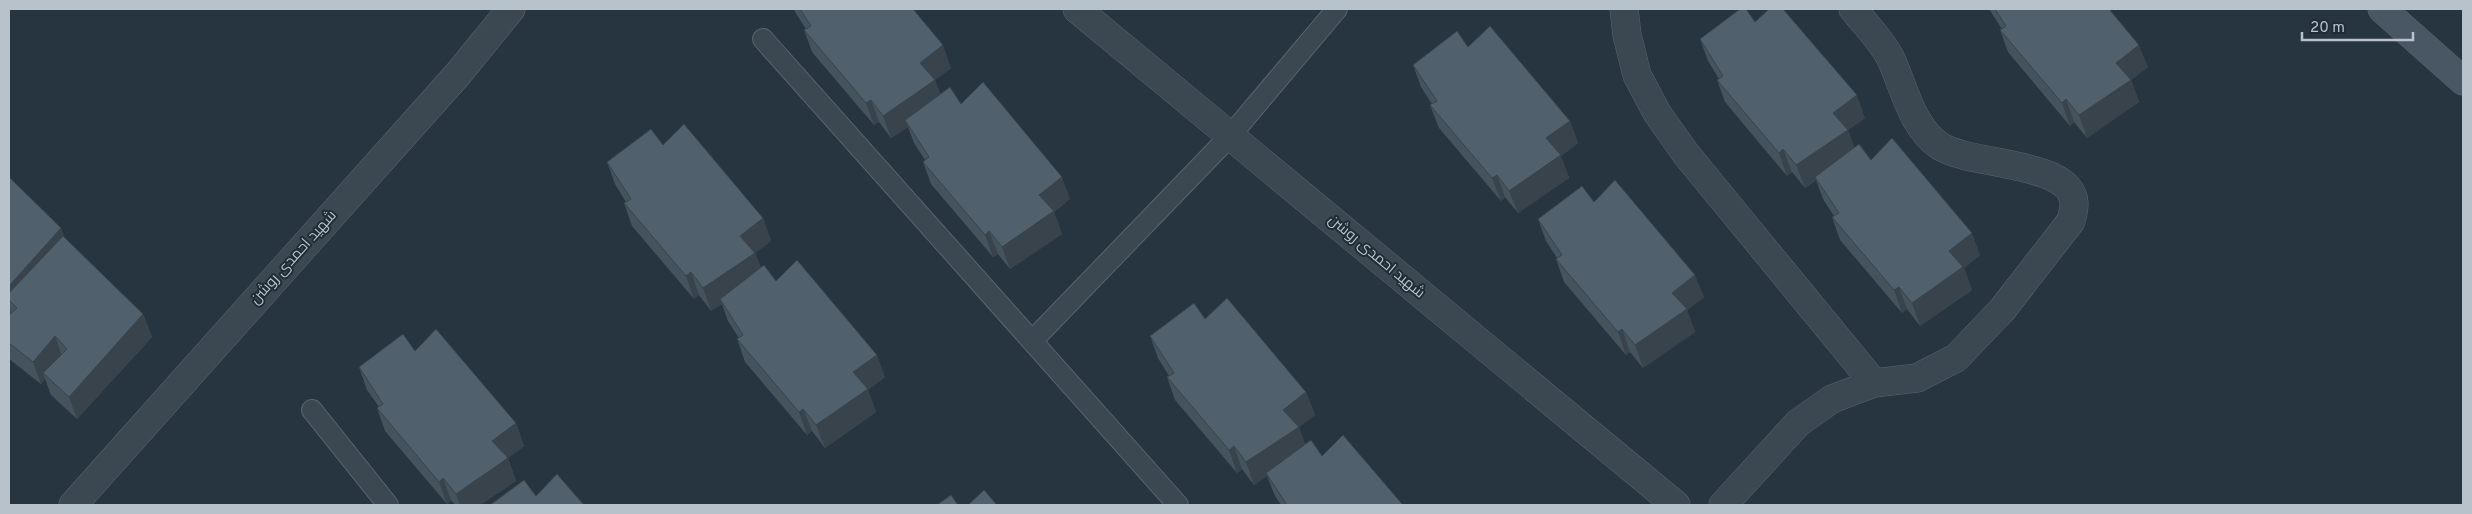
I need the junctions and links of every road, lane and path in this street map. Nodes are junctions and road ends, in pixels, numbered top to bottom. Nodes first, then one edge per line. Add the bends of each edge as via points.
1 (511, 9) edge
2 (1076, 9) edge
3 (1337, 9) edge
4 (1624, 9) edge
5 (1853, 9) edge
6 (2382, 9) edge
7 (763, 39) dead end
8 (2463, 81) edge
9 (1230, 136) junction
10 (1033, 340) junction
11 (1874, 383) junction
12 (312, 410) dead end
13 (73, 505) edge
14 (388, 505) edge
15 (1178, 505) edge
16 (1676, 505) edge
17 (1723, 505) edge

1 - 13 street, شهید احمدی روشن via 458,74
2 - 9 street, شهید احمدی روشن
3 - 9 lane
4 - 11 street via 1637,75 1657,113 1686,154
5 - 11 street via 1889,56 1908,102 1929,137 1960,154 2036,171 2062,181 2072,194 2074,208 2071,221 2050,251 2002,310 1956,358 1917,378
6 - 8 main road
7 - 10 lane
9 - 10 lane
9 - 16 street, شهید احمدی روشن
10 - 15 lane
11 - 17 street via 1832,399 1798,423
12 - 14 lane

